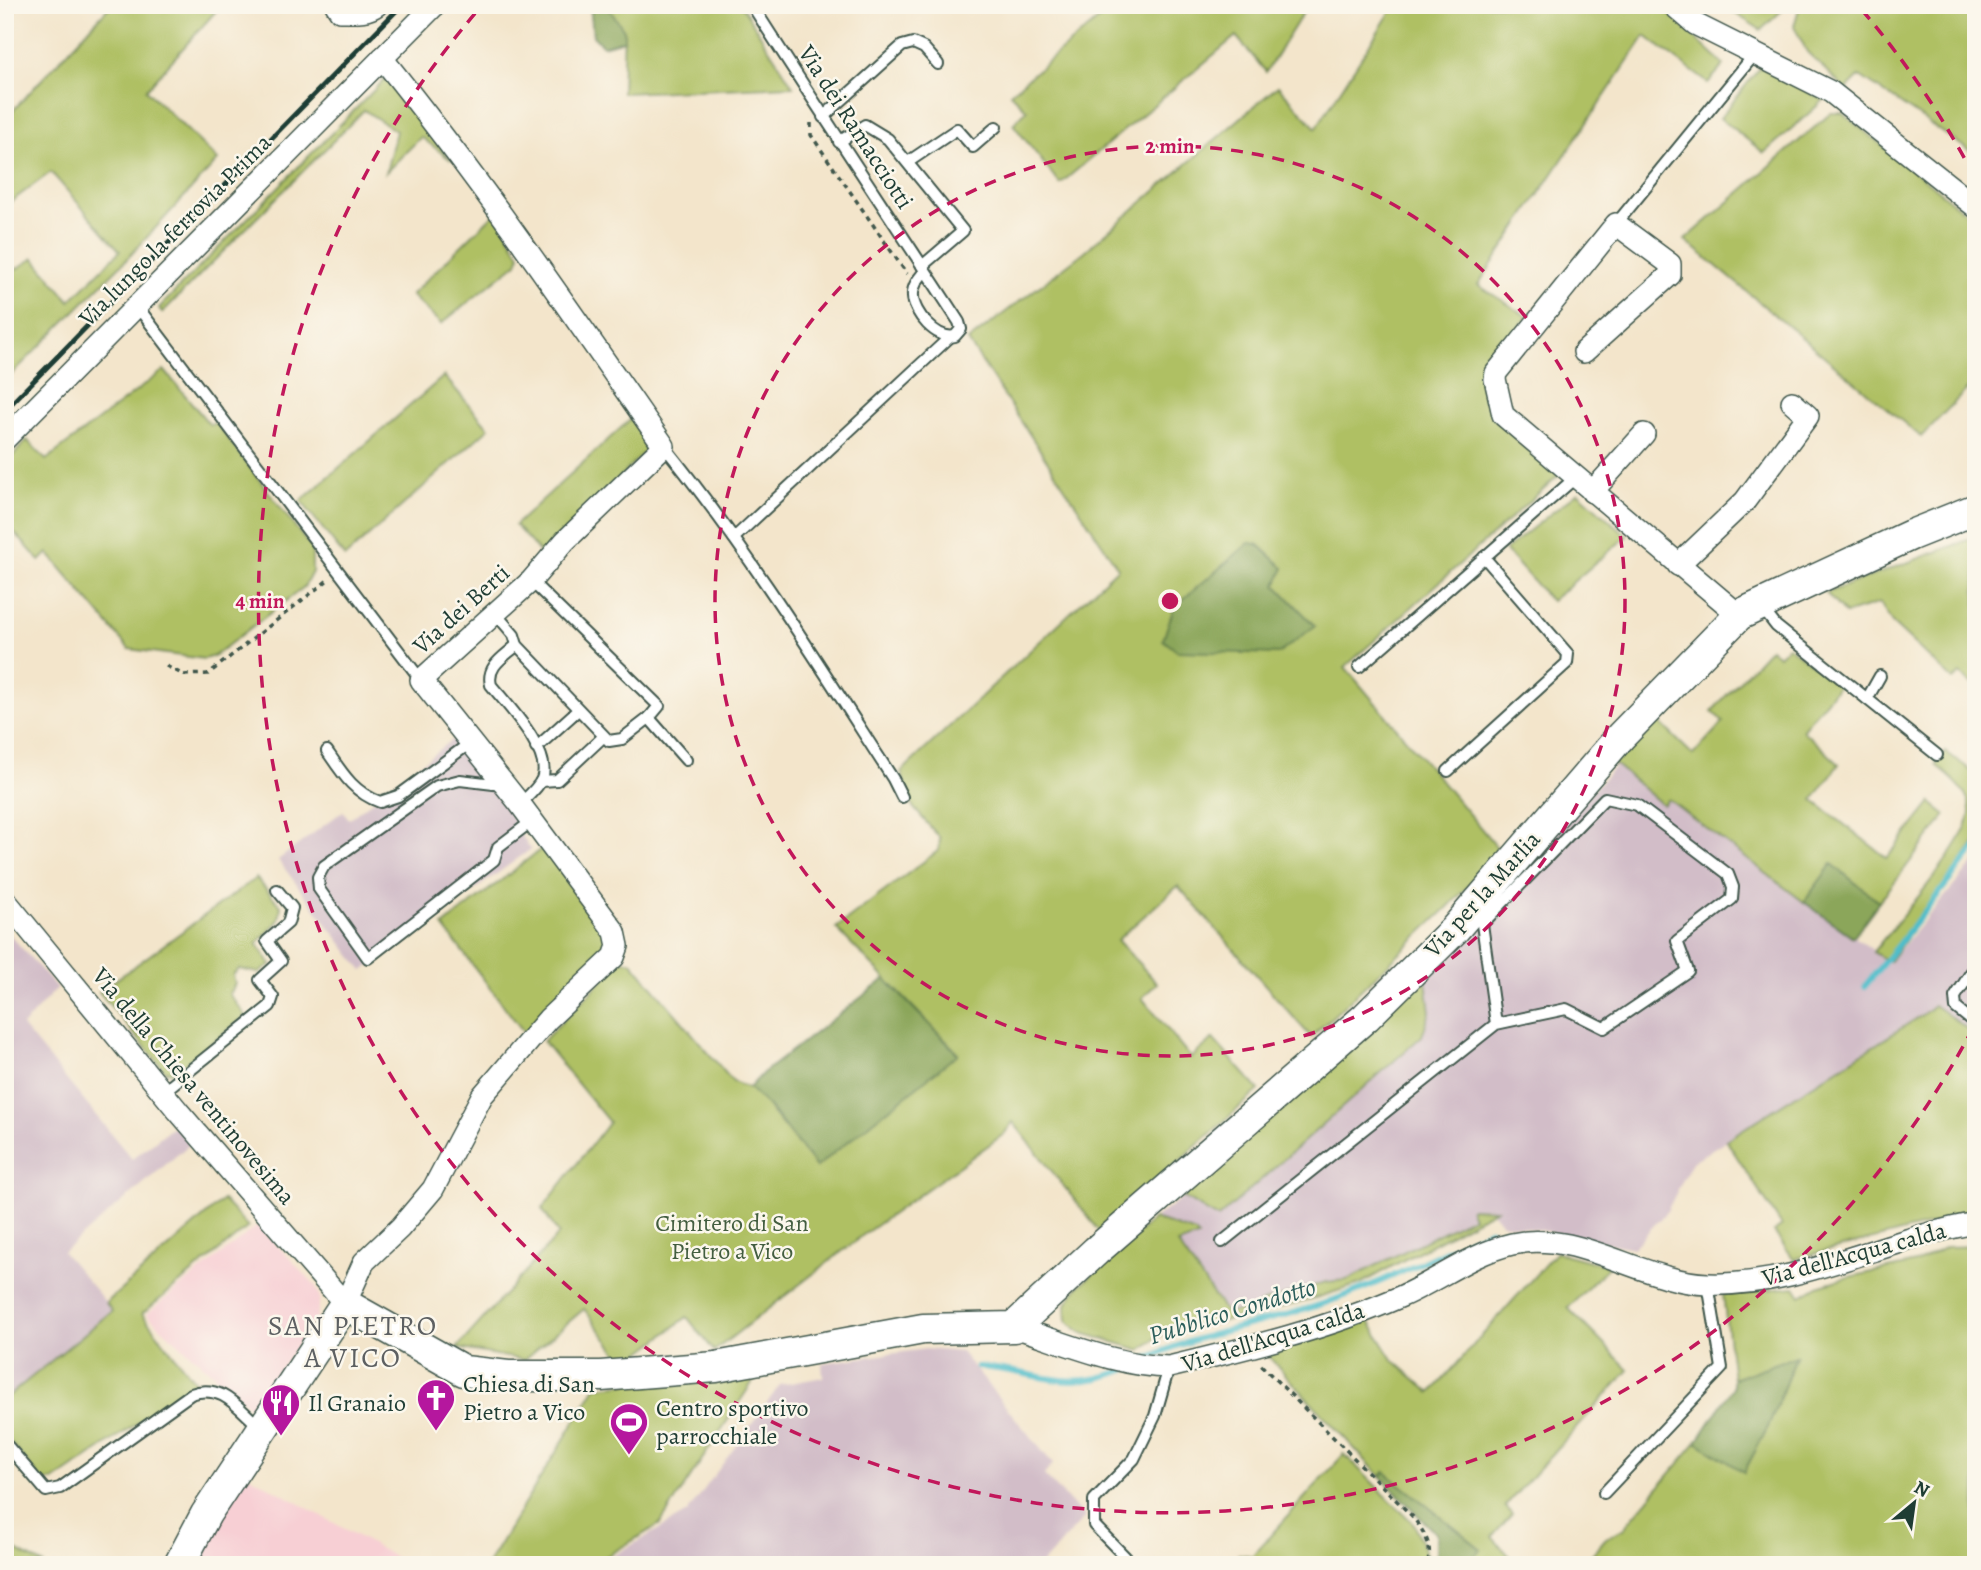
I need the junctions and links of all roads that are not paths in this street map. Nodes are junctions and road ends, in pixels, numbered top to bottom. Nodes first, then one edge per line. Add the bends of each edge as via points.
1 (336, 5) edge
2 (377, 5) edge
3 (435, 5) edge
4 (752, 5) edge
5 (1673, 5) edge
6 (1754, 55) junction
7 (382, 58) junction
8 (938, 64) dead end
9 (823, 117) junction
10 (996, 127) dead end
11 (839, 142) junction
12 (908, 162) junction
13 (1976, 207) edge
14 (1616, 224) junction
15 (924, 268) junction
16 (137, 306) junction
17 (950, 337) junction
18 (1584, 352) dead end
19 (1792, 402) dead end
20 (1644, 434) dead end
21 (5, 439) edge
22 (664, 446) junction
23 (1575, 478) junction
24 (1592, 492) junction
25 (1976, 509) edge
26 (734, 538) junction
27 (1485, 557) junction
28 (1678, 565) junction
29 (531, 581) junction
30 (1749, 611) junction
31 (496, 614) junction
32 (517, 645) junction
33 (1359, 667) dead end
34 (1880, 676) dead end
35 (421, 680) junction
36 (1867, 699) junction
37 (578, 710) junction
38 (649, 718) junction
39 (603, 737) junction
40 (470, 743) junction
41 (536, 748) junction
42 (327, 751) dead end
43 (1937, 755) dead end
44 (686, 760) dead end
45 (1448, 771) dead end
46 (541, 781) junction
47 (505, 785) junction
48 (902, 797) dead end
49 (526, 812) junction
50 (277, 890) dead end
51 (5, 900) edge
52 (1976, 965) edge
53 (1496, 1024) junction
54 (1976, 1024) edge
55 (163, 1092) junction
56 (1976, 1223) edge
57 (1222, 1242) dead end
58 (1707, 1284) junction
59 (345, 1304) junction
60 (1014, 1327) junction
61 (394, 1333) junction
62 (316, 1349) junction
63 (1160, 1367) junction
64 (262, 1429) junction
65 (5, 1443) edge
66 (1604, 1493) dead end
67 (179, 1565) edge
68 (1133, 1565) edge

1 - 2 street via 340,11 370,11
3 - 7 street, Via lungo la ferrovia Prima
4 - 9 lane, Via dei Ramacciotti
5 - 6 street via 1695,24
6 - 13 street via 1831,92
6 - 14 lane
7 - 16 street, Via lungo la ferrovia Prima
7 - 22 street via 533,255
8 - 9 lane via 924,48 913,43 902,46
9 - 11 lane, Via dei Ramacciotti
10 - 12 lane via 973,146 957,129
11 - 12 lane via 865,125 888,139
11 - 15 lane, Via dei Ramacciotti
12 - 15 lane via 963,231
14 - 18 street via 1671,264 1670,275
14 - 23 street via 1495,379 1503,415
15 - 17 lane, Via dei Ramacciotti via 959,322 960,332
15 - 17 lane via 912,294 915,306 930,327
16 - 21 street, Via lungo la ferrovia Prima
16 - 35 lane
17 - 26 lane
19 - 28 street via 1808,416 1745,501
20 - 24 street
22 - 26 lane
22 - 29 street, Via dei Berti via 565,541
23 - 24 street
23 - 27 lane
24 - 28 street
25 - 30 street, Via per la Marlia
26 - 48 lane
27 - 33 lane
27 - 45 lane via 1568,654 1567,663
28 - 30 street
29 - 31 street, Via dei Berti
29 - 38 lane via 659,706
30 - 36 lane via 1776,626
30 - 60 street, Via per la Marlia via 1621,736 1454,930 1366,1017
31 - 32 lane
31 - 35 street, Via dei Berti
32 - 37 lane
32 - 41 lane via 489,676
34 - 36 lane
35 - 40 street, Via dei Berti
36 - 43 lane
37 - 39 lane
37 - 41 lane
38 - 39 lane via 622,739
38 - 44 lane
39 - 46 lane via 557,780
40 - 42 lane via 398,796 380,802 351,785
40 - 47 street, Via dei Berti
41 - 46 lane via 542,759
46 - 49 lane
47 - 49 street, Via dei Berti
47 - 49 lane via 460,780 437,786 324,866 318,877 319,889 368,958 494,860 498,847
49 - 59 street, Via dei Berti via 615,932 618,946 614,957 548,1019 482,1096 433,1189 364,1262
50 - 55 lane via 292,908 288,923 267,941 281,961 260,980 273,997 270,1006
51 - 55 street, Via della Chiesa ventinovesima
52 - 54 lane via 1955,997 1956,1008
53 - 53 lane via 1482,924 1605,798 1636,805 1728,874 1732,898 1677,941 1688,971 1604,1028 1566,1009
53 - 57 lane
55 - 59 street, Via della Chiesa ventinovesima
56 - 58 street, Via dell'Acqua calda via 1785,1276
58 - 63 street, Via dell'Acqua calda via 1676,1280 1553,1244 1512,1244 1345,1318 1245,1349
58 - 66 lane via 1722,1368
59 - 61 street, Via dell'Acqua calda
59 - 62 street, Via dell'Acqua calda
60 - 61 street, Via dell'Acqua calda via 923,1329 716,1367 601,1376 473,1373
60 - 63 street, Via dell'Acqua calda
61 - 62 street, Via dell'Acqua calda via 361,1329
62 - 64 street, Via dell'Acqua calda
63 - 68 lane via 1155,1416 1134,1459 1094,1500 1094,1525
64 - 65 lane via 222,1395 205,1390 191,1394 60,1488 46,1491
64 - 67 street, Via dell'Acqua calda via 206,1514

